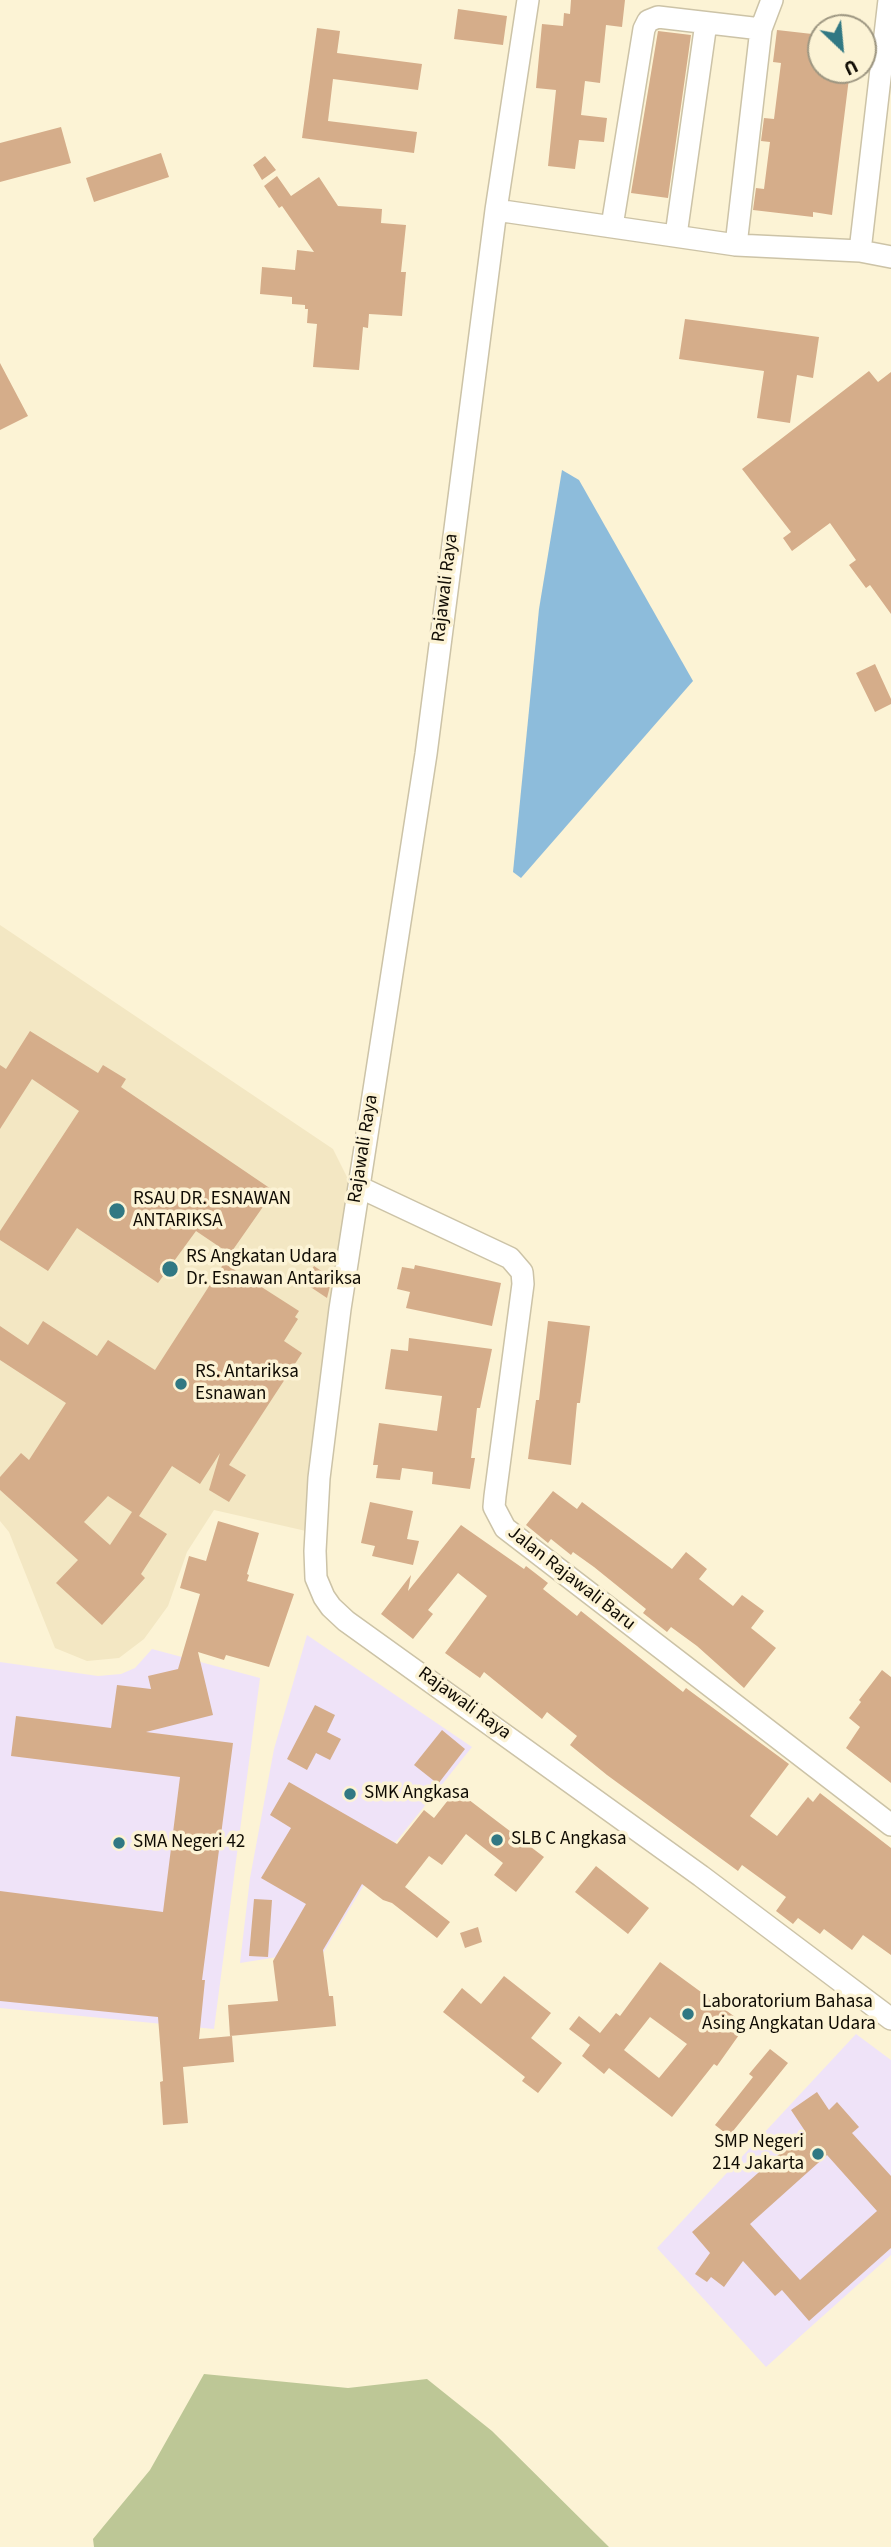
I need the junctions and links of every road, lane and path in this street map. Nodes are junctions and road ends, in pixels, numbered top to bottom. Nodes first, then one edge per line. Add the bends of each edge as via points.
1 (528, 0) edge
2 (772, 0) edge
3 (889, 0) edge
4 (706, 23) junction
5 (761, 29) junction
6 (496, 210) junction
7 (612, 226) junction
8 (676, 235) junction
9 (736, 245) junction
10 (880, 257) edge
11 (359, 1186) junction
12 (891, 1825) edge
13 (891, 2019) edge

1 - 6 street, Rajawali Raya
2 - 5 street
3 - 10 street
4 - 5 street
4 - 7 street via 654,18 646,24
4 - 8 street
5 - 9 street
6 - 7 street
6 - 11 street, Rajawali Raya via 426,754
7 - 8 street
8 - 9 street
9 - 10 street
11 - 12 street, Jalan Rajawali Baru via 510,1258 522,1272 494,1507 505,1528
11 - 13 street, Rajawali Raya via 319,1478 315,1567 324,1597 346,1621

